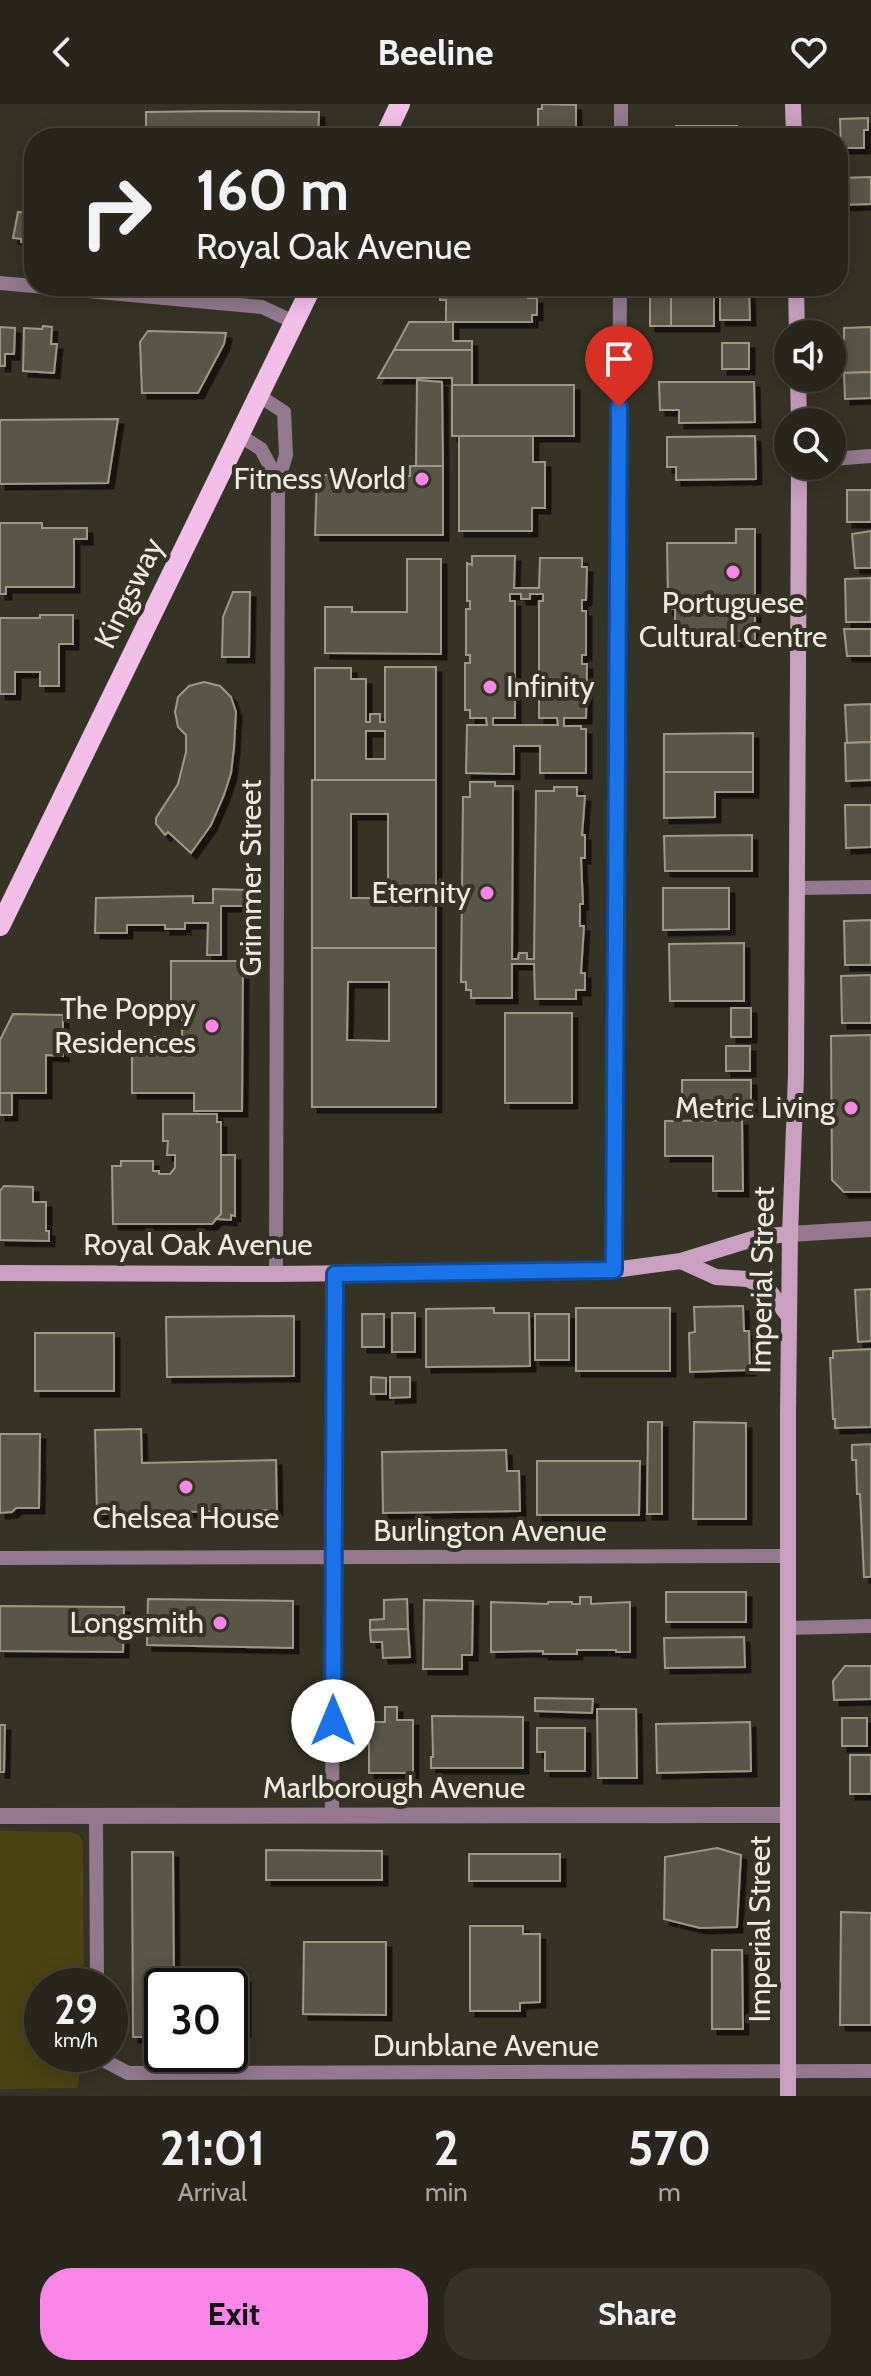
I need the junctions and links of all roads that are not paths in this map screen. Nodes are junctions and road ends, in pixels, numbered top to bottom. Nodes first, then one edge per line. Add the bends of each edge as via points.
1 (400, 104) edge
2 (621, 104) edge
3 (793, 104) edge
4 (389, 128) edge
5 (621, 128) edge
6 (794, 128) edge
7 (0, 283) edge
8 (24, 285) edge
9 (142, 296) edge
10 (307, 296) edge
11 (620, 296) edge
12 (796, 296) edge
13 (797, 320) edge
14 (294, 322) junction
15 (258, 395) junction
16 (239, 435) junction
17 (871, 456) edge
18 (846, 458) edge
19 (799, 480) edge
20 (278, 482) junction
21 (871, 887) edge
22 (798, 888) junction
23 (0, 926) edge
24 (871, 1229) edge
25 (790, 1234) junction
26 (681, 1261) junction
27 (614, 1270) junction
28 (0, 1273) edge
29 (276, 1274) junction
30 (335, 1274) junction
31 (789, 1317) junction
32 (788, 1556) junction
33 (334, 1557) junction
34 (0, 1558) edge
35 (871, 1626) edge
36 (788, 1628) junction
37 (788, 1815) junction
38 (0, 1816) edge
39 (96, 1816) junction
40 (332, 1816) junction
41 (97, 1968) edge
42 (788, 2071) junction
43 (871, 2071) edge
44 (126, 2072) edge
45 (788, 2096) edge

1 - 4 main road
2 - 5 street
3 - 6 main road
7 - 8 street
9 - 14 street via 262,307
10 - 14 main road, Kingsway
11 - 27 street
12 - 13 main road
14 - 15 main road, Kingsway
15 - 16 main road, Kingsway
15 - 20 street, Grimmer Street via 284,412 286,455
16 - 20 street, Grimmer Street via 261,449
16 - 23 main road, Kingsway
17 - 18 street
19 - 22 main road, Imperial Street
20 - 29 street, Grimmer Street
21 - 22 street
22 - 25 main road, Imperial Street
24 - 25 street, Royal Oak Avenue
25 - 26 main road, Royal Oak Avenue via 759,1237
25 - 31 main road, Imperial Street
26 - 27 main road, Royal Oak Avenue
26 - 31 main road via 716,1277 758,1284
27 - 30 main road, Royal Oak Avenue
28 - 29 main road, Royal Oak Avenue
29 - 30 main road, Royal Oak Avenue
30 - 33 street
31 - 32 main road, Imperial Street
32 - 33 street, Burlington Avenue
32 - 36 main road, Imperial Street
33 - 34 street, Burlington Avenue
33 - 40 street
35 - 36 street
36 - 37 main road, Imperial Street
37 - 40 street, Marlborough Avenue
37 - 42 main road, Imperial Street
38 - 39 street, Marlborough Avenue
39 - 40 street, Marlborough Avenue
39 - 41 street
42 - 43 street, Dunblane Avenue
42 - 44 street, Dunblane Avenue
42 - 45 main road, Imperial Street

